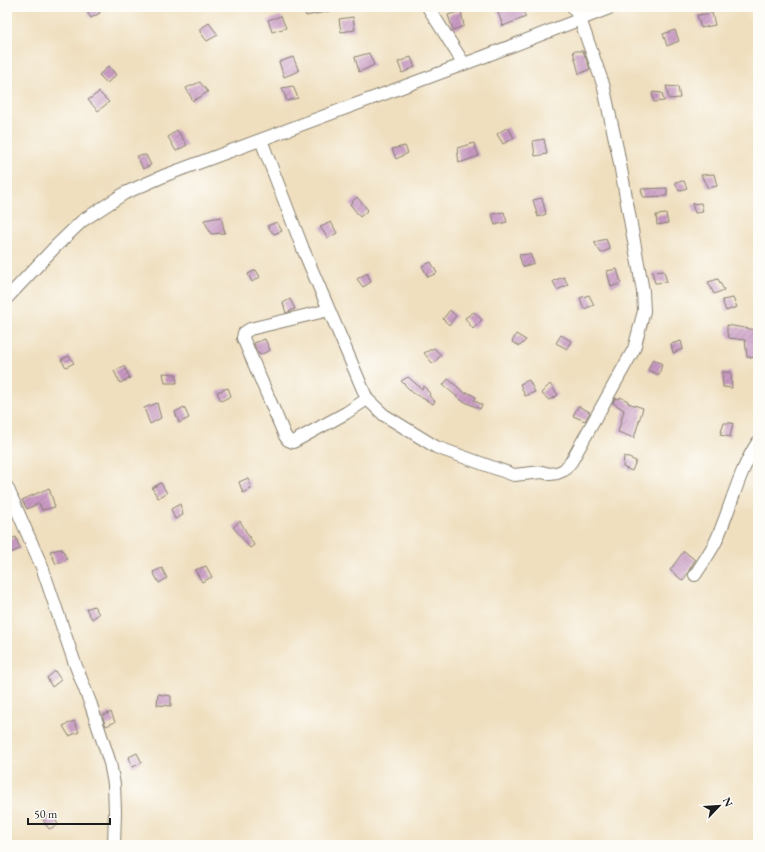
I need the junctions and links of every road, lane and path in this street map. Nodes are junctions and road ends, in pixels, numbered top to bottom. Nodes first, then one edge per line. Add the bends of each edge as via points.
1 (428, 7) edge
2 (573, 7) edge
3 (612, 7) edge
4 (580, 19) junction
5 (464, 64) junction
6 (262, 140) junction
7 (12, 288) edge
8 (7, 298) edge
9 (329, 310) junction
10 (367, 399) junction
11 (758, 442) edge
12 (7, 487) edge
13 (694, 574) dead end
14 (114, 845) edge

1 - 5 street
2 - 4 street
3 - 4 street
4 - 5 street
4 - 10 street via 603,84 638,260 644,312 634,349 571,462 557,473 514,475 436,448 384,415
5 - 6 street
6 - 7 street via 166,175 125,194 82,221
6 - 9 street
7 - 8 street
9 - 10 street
9 - 10 street via 250,329 244,333 243,338 288,440 293,442
11 - 13 street via 751,453 716,542
12 - 14 street via 42,568 110,763 114,784

